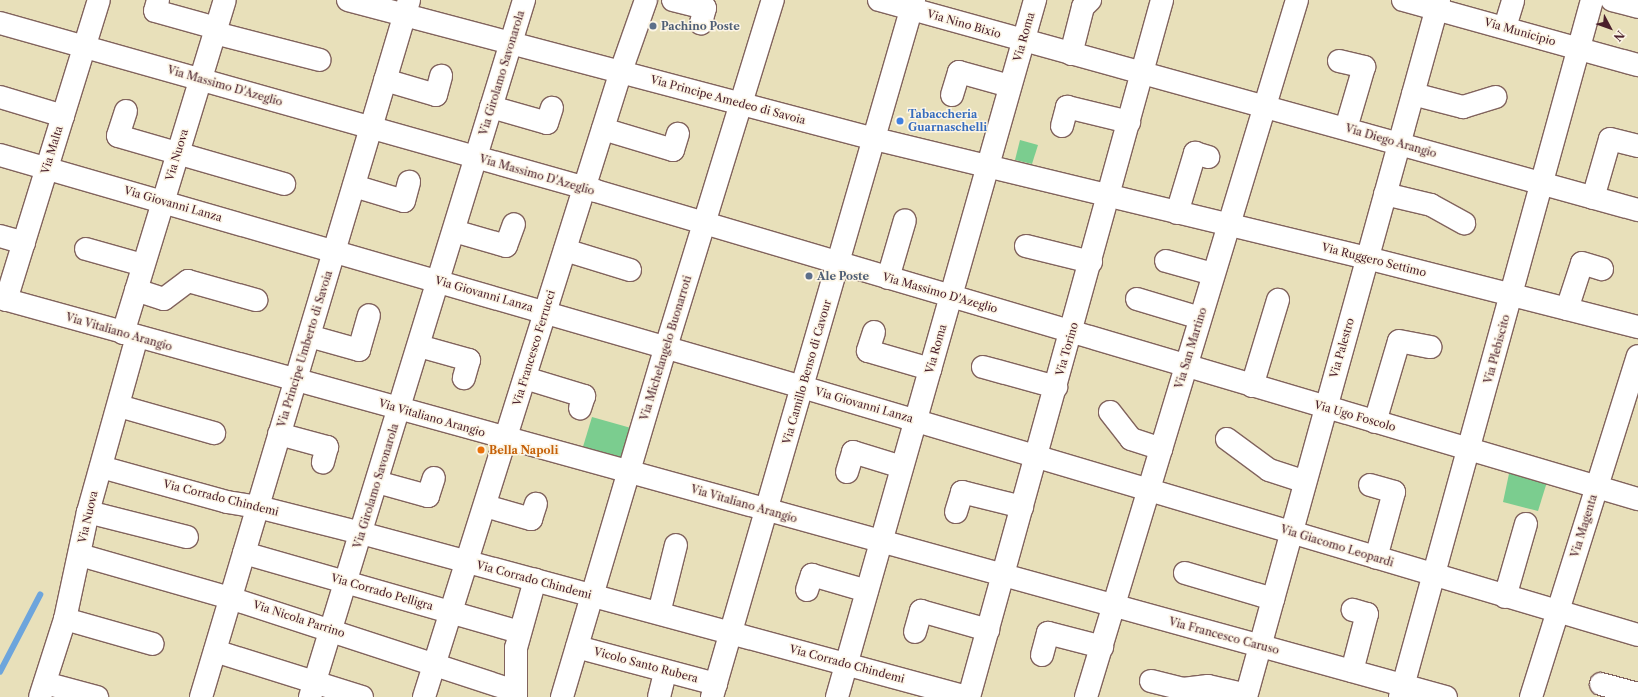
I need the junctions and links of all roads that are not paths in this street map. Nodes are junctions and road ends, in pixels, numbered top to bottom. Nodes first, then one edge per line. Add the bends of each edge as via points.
1 (98, 0) edge
2 (158, 0) edge
3 (225, 0) edge
4 (348, 0) edge
5 (524, 0) edge
6 (646, 0) edge
7 (673, 0) edge
8 (773, 0) edge
9 (878, 0) edge
10 (1035, 0) edge
11 (1090, 0) edge
12 (1162, 0) edge
13 (1297, 0) edge
14 (1403, 0) edge
15 (1513, 0) edge
16 (1592, 0) edge
17 (1612, 0) edge
18 (912, 5) edge
19 (1438, 5) edge
20 (1638, 6) edge
21 (406, 8) edge
22 (0, 23) edge
23 (701, 23) dead end
24 (1505, 27) junction
25 (216, 30) junction
26 (1023, 41) junction
27 (511, 44) junction
28 (84, 47) junction
29 (1578, 49) junction
30 (1071, 54) junction
31 (320, 60) dead end
32 (1339, 61) dead end
33 (1638, 65) edge
34 (622, 71) junction
35 (1143, 74) junction
36 (441, 76) dead end
37 (201, 79) junction
38 (385, 80) junction
39 (1010, 86) junction
40 (1413, 94) junction
41 (952, 95) dead end
42 (0, 97) edge
43 (1495, 97) dead end
44 (742, 104) junction
45 (1265, 106) junction
46 (491, 107) junction
47 (552, 108) dead end
48 (126, 111) dead end
49 (63, 116) junction
50 (1129, 122) junction
51 (1062, 126) dead end
52 (372, 128) junction
53 (1346, 128) junction
54 (603, 129) junction
55 (678, 134) dead end
56 (875, 139) junction
57 (1399, 143) junction
58 (1638, 146) edge
59 (178, 154) junction
60 (0, 155) edge
61 (475, 157) junction
62 (1208, 157) dead end
63 (987, 167) junction
64 (47, 168) junction
65 (409, 182) dead end
66 (1541, 183) junction
67 (284, 184) dead end
68 (354, 186) junction
69 (585, 188) junction
70 (1385, 194) junction
71 (1109, 196) junction
72 (1593, 198) junction
73 (163, 201) junction
74 (1638, 210) edge
75 (1177, 213) junction
76 (905, 220) dead end
77 (1464, 223) dead end
78 (514, 224) dead end
79 (704, 224) junction
80 (1228, 225) junction
81 (454, 231) junction
82 (0, 236) edge
83 (24, 243) junction
84 (1026, 246) dead end
85 (86, 249) dead end
86 (565, 250) junction
87 (335, 251) junction
88 (1367, 258) junction
89 (1166, 261) dead end
90 (1091, 262) junction
91 (838, 264) junction
92 (144, 265) junction
93 (1602, 269) dead end
94 (630, 270) dead end
95 (1213, 274) junction
96 (888, 278) junction
97 (438, 281) junction
98 (136, 290) junction
99 (1511, 295) junction
100 (951, 296) junction
101 (1137, 298) dead end
102 (3, 299) edge
103 (256, 300) dead end
104 (1278, 300) dead end
105 (1567, 309) junction
106 (546, 312) junction
107 (369, 315) dead end
108 (1200, 318) junction
109 (1638, 327) edge
110 (874, 332) dead end
111 (1072, 332) junction
112 (130, 335) junction
113 (309, 336) junction
114 (419, 346) junction
115 (666, 347) junction
116 (1430, 347) dead end
117 (1638, 356) edge
118 (1185, 366) junction
119 (983, 367) dead end
120 (930, 369) junction
121 (464, 378) dead end
122 (525, 378) junction
123 (296, 380) junction
124 (1252, 386) junction
125 (802, 387) junction
126 (1056, 387) junction
127 (120, 406) junction
128 (580, 408) dead end
129 (1325, 408) junction
130 (400, 409) junction
131 (1110, 412) dead end
132 (916, 420) junction
133 (1375, 422) junction
134 (214, 433) dead end
135 (279, 434) junction
136 (506, 439) junction
137 (1227, 439) dead end
138 (1161, 449) junction
139 (1470, 450) junction
140 (1036, 456) junction
141 (323, 462) dead end
142 (101, 467) junction
143 (902, 467) junction
144 (629, 472) junction
145 (847, 472) dead end
146 (434, 478) dead end
147 (377, 482) junction
148 (1305, 482) junction
149 (1370, 485) dead end
150 (1596, 487) junction
151 (1149, 490) junction
152 (1638, 499) edge
153 (536, 504) dead end
154 (485, 506) junction
155 (258, 507) junction
156 (1022, 507) junction
157 (766, 510) junction
158 (88, 512) junction
159 (956, 512) dead end
160 (1526, 524) dead end
161 (1292, 532) junction
162 (361, 533) junction
163 (187, 537) dead end
164 (880, 542) junction
165 (676, 545) dead end
166 (244, 552) junction
167 (80, 555) junction
168 (1376, 558) junction
169 (467, 562) junction
170 (1185, 573) dead end
171 (1002, 576) junction
172 (1435, 576) junction
173 (535, 580) junction
174 (346, 582) junction
175 (807, 590) dead end
176 (867, 591) junction
177 (592, 596) junction
178 (1505, 597) junction
179 (230, 598) junction
180 (1273, 599) junction
181 (1114, 606) junction
182 (1353, 610) dead end
183 (452, 612) junction
184 (1557, 612) junction
185 (659, 613) junction
186 (65, 619) junction
187 (331, 629) junction
188 (988, 630) junction
189 (520, 632) junction
190 (731, 632) junction
191 (915, 632) dead end
192 (1638, 636) edge
193 (153, 644) dead end
194 (1260, 646) junction
195 (577, 647) junction
196 (1102, 647) junction
197 (215, 651) junction
198 (1042, 655) dead end
199 (846, 663) junction
200 (435, 665) junction
201 (1352, 671) junction
202 (1151, 681) dead end
203 (1601, 684) dead end
204 (313, 689) edge
205 (43, 690) edge
206 (714, 690) edge
207 (1402, 691) edge
208 (515, 694) edge
209 (1638, 694) edge
210 (1246, 696) edge
211 (97, 697) edge
212 (201, 697) edge
213 (362, 697) edge
214 (424, 697) edge
215 (562, 697) edge
216 (837, 697) edge
217 (968, 697) edge
218 (1086, 697) edge
219 (1446, 697) edge
220 (1532, 697) edge

1 - 28 street, Via Malta
2 - 25 street via 155,11
3 - 25 street, Via Nuova
4 - 21 street, Via Principe Amedeo di Savoia
5 - 27 street, Via Girolamo Savonarola
6 - 34 street, Via Francesco Ferrucci
7 - 23 street via 705,8
8 - 44 street, Via Michelangelo Buonarroti
9 - 18 street, Via Nino Bixio
10 - 26 street, Via Roma
11 - 30 street via 1083,7
12 - 35 street, Via Torino
13 - 45 street, Via San Martino
14 - 19 street, Via Municipio
15 - 24 street
16 - 29 street, Via Plebiscito
17 - 20 street
18 - 26 street, Via Nino Bixio
18 - 56 street, Via Camillo Benso di Cavour
19 - 24 street, Via Municipio
19 - 40 street, Via Palestro
21 - 27 street, Via Principe Amedeo di Savoia
21 - 38 street, Via Principe Umberto di Savoia
22 - 28 street, Via Massimo D'Azeglio
24 - 29 street, Via Municipio
25 - 31 street
25 - 37 street, Via Nuova
26 - 30 street, Via Nino Bixio
26 - 39 street, Via Roma
27 - 34 street, Via Principe Amedeo di Savoia
27 - 46 street, Via Girolamo Savonarola
28 - 37 street, Via Massimo D'Azeglio
28 - 49 street, Via Malta
29 - 33 street, Via Municipio
29 - 66 street, Via Plebiscito
30 - 35 street, Via Nino Bixio
32 - 53 street via 1364,67
34 - 44 street, Via Principe Amedeo di Savoia
34 - 54 street, Via Francesco Ferrucci
35 - 45 street, Via Diego Arangio
35 - 50 street, Via Torino
36 - 38 street via 436,95
37 - 52 street, Via Massimo D'Azeglio
37 - 59 street, Via Nuova
38 - 52 street, Via Principe Umberto di Savoia
39 - 41 street via 959,72
39 - 63 street, Via Roma
40 - 43 street via 1463,107
40 - 57 street, Via Palestro
42 - 49 street
44 - 56 street, Via Principe Amedeo di Savoia
44 - 79 street, Via Michelangelo Buonarroti
45 - 53 street, Via Diego Arangio
45 - 80 street, Via San Martino
46 - 47 street via 547,123
46 - 61 street, Via Girolamo Savonarola
48 - 59 street via 118,136
49 - 64 street, Via Malta
50 - 51 street via 1067,107
50 - 71 street, Via Torino
52 - 61 street, Via Massimo D'Azeglio
52 - 68 street, Via Principe Umberto di Savoia
53 - 57 street, Via Diego Arangio
54 - 55 street via 673,150
54 - 69 street, Via Francesco Ferrucci
56 - 63 street, Via Principe Amedeo di Savoia
56 - 91 street, Via Camillo Benso di Cavour
57 - 66 street, Via Diego Arangio
57 - 70 street, Via Palestro
58 - 72 street via 1610,138
59 - 67 street
59 - 73 street, Via Nuova
60 - 64 street, Via Giovanni Lanza
61 - 69 street, Via Massimo D'Azeglio
61 - 81 street, Via Girolamo Savonarola
62 - 75 street via 1195,153
63 - 71 street, Via Principe Amedeo di Savoia
63 - 100 street, Via Roma
64 - 73 street, Via Giovanni Lanza
64 - 83 street, Via Malta
65 - 68 street via 404,200
66 - 72 street, Via Diego Arangio
66 - 99 street, Via Plebiscito
68 - 87 street, Via Principe Umberto di Savoia
69 - 79 street, Via Massimo D'Azeglio
69 - 86 street, Via Francesco Ferrucci
70 - 77 street via 1431,205
70 - 88 street, Via Palestro
71 - 75 street, Via Ruggero Settimo
71 - 90 street, Via Torino
72 - 74 street, Via Diego Arangio
73 - 87 street, Via Giovanni Lanza
73 - 92 street, Via Nuova
75 - 80 street, Via Ruggero Settimo
76 - 96 street
78 - 81 street via 506,246
79 - 91 street, Via Massimo D'Azeglio
79 - 115 street, Via Michelangelo Buonarroti
80 - 88 street, Via Ruggero Settimo
80 - 95 street, Via San Martino
81 - 97 street, Via Girolamo Savonarola
82 - 83 street
83 - 102 street, Via Malta
84 - 90 street
85 - 92 street
86 - 94 street
86 - 106 street, Via Francesco Ferrucci
87 - 97 street, Via Giovanni Lanza
87 - 113 street, Via Principe Umberto di Savoia
88 - 99 street, Via Ruggero Settimo
88 - 129 street, Via Palestro
89 - 95 street
90 - 111 street, Via Torino
91 - 96 street, Via Massimo D'Azeglio
91 - 125 street, Via Camillo Benso di Cavour
92 - 98 street, Via Nuova
93 - 105 street via 1582,263
95 - 108 street, Via San Martino
96 - 100 street, Via Massimo D'Azeglio
97 - 106 street, Via Giovanni Lanza
97 - 114 street, Via Girolamo Savonarola
98 - 103 street via 164,299 188,281
98 - 112 street, Via Nuova
99 - 105 street, Via Ruggero Settimo
99 - 139 street, Via Plebiscito
100 - 111 street, Via Massimo D'Azeglio
100 - 120 street, Via Roma
101 - 108 street
102 - 112 street, Via Vitaliano Arangio
104 - 124 street
105 - 109 street, Via Ruggero Settimo
106 - 115 street, Via Giovanni Lanza
106 - 122 street, Via Francesco Ferrucci
107 - 113 street via 359,350
108 - 118 street, Via San Martino
110 - 120 street via 868,351
111 - 118 street, Via Ugo Foscolo
111 - 126 street, Via Torino
112 - 123 street, Via Vitaliano Arangio
112 - 127 street, Via Nuova
113 - 123 street, Via Principe Umberto di Savoia
114 - 121 street via 469,360
114 - 130 street, Via Girolamo Savonarola
115 - 125 street, Via Giovanni Lanza
115 - 144 street, Via Michelangelo Buonarroti
116 - 133 street via 1399,341
117 - 150 street, Via Magenta
118 - 124 street, Via Ugo Foscolo
118 - 138 street, Via San Martino
119 - 126 street
120 - 132 street, Via Roma
122 - 128 street via 584,396
122 - 136 street, Via Francesco Ferrucci
123 - 130 street, Via Vitaliano Arangio
123 - 135 street, Via Principe Umberto di Savoia
124 - 129 street, Via Ugo Foscolo
125 - 132 street, Via Giovanni Lanza
125 - 157 street, Via Camillo Benso di Cavour
126 - 140 street, Via Torino
127 - 134 street
127 - 142 street, Via Nuova
129 - 133 street, Via Ugo Foscolo
129 - 148 street, Via Palestro
130 - 136 street, Via Vitaliano Arangio
130 - 147 street, Via Girolamo Savonarola
131 - 138 street via 1131,439
132 - 140 street, Via Giovanni Lanza
132 - 143 street, Via Roma
133 - 139 street, Via Ugo Foscolo
135 - 141 street via 327,447
135 - 155 street, Via Principe Umberto di Savoia
136 - 144 street, Via Vitaliano Arangio
136 - 154 street, Via Francesco Ferrucci
137 - 148 street via 1269,470
138 - 151 street, Via San Martino
139 - 150 street, Via Ugo Foscolo
139 - 172 street, Via Plebiscito
140 - 151 street, Via Giacomo Leopardi
140 - 156 street, Via Torino
142 - 155 street, Via Corrado Chindemi via 227,502
142 - 158 street, Via Nuova
143 - 145 street via 853,452
143 - 164 street, Via Roma
144 - 157 street, Via Vitaliano Arangio
144 - 177 street, Via Michelangelo Buonarroti
146 - 147 street via 428,496
147 - 162 street, Via Girolamo Savonarola
148 - 161 street, Via Palestro
149 - 168 street via 1394,492
150 - 152 street, Via Ugo Foscolo
150 - 184 street, Via Magenta
151 - 161 street, Via Giacomo Leopardi
151 - 181 street, Via San Martino
153 - 154 street via 531,519
154 - 169 street, Via Francesco Ferrucci
155 - 162 street, Via Corrado Chindemi
155 - 166 street, Via Principe Umberto di Savoia
156 - 159 street via 962,492
156 - 171 street, Via Torino
157 - 164 street, Via Vitaliano Arangio
157 - 190 street, Via Camillo Benso di Cavour
158 - 163 street
158 - 167 street, Via Nuova
160 - 178 street
161 - 168 street, Via Giacomo Leopardi
161 - 180 street, Via Palestro
162 - 169 street, Via Corrado Chindemi
162 - 174 street, Via Girolamo Savonarola
164 - 171 street, Via Vitaliano Arangio
164 - 176 street, Via Roma
165 - 185 street
166 - 174 street, Via Corrado Pelligra
166 - 179 street, Via Principe Umberto di Savoia
167 - 179 street, Via Nicola Parrino
167 - 186 street, Via Nuova
168 - 172 street, Via Giacomo Leopardi
169 - 173 street, Via Corrado Chindemi
169 - 183 street, Via Francesco Ferrucci
170 - 180 street
171 - 181 street, Via Francesco Caruso
171 - 188 street, Via Torino
172 - 178 street, Via Giacomo Leopardi
172 - 207 street, Via Plebiscito
173 - 177 street, Via Corrado Chindemi
173 - 189 street
174 - 183 street, Via Corrado Pelligra
174 - 187 street, Via Girolamo Savonarola
175 - 176 street via 812,575
176 - 199 street, Via Roma
177 - 185 street, Via Corrado Chindemi
177 - 195 street, Via Michelangelo Buonarroti
178 - 184 street, Via Giacomo Leopardi
179 - 187 street, Via Nicola Parrino
179 - 197 street, Via Principe Umberto di Savoia
180 - 194 street, Via Palestro
181 - 194 street, Via Francesco Caruso
181 - 196 street, Via San Martino
182 - 201 street via 1367,614
183 - 189 street, Via Corrado Pelligra
183 - 200 street, Via Francesco Ferrucci
184 - 192 street, Via Giacomo Leopardi
184 - 220 street, Via Magenta
185 - 190 street, Via Corrado Chindemi
186 - 193 street
186 - 205 street, Via Nuova
187 - 200 street, Via Nicola Parrino
187 - 204 street, Via Girolamo Savonarola
188 - 191 street via 921,611
188 - 217 street, Via Torino
189 - 208 street via 516,648
190 - 199 street, Via Corrado Chindemi
190 - 206 street, Via Camillo Benso di Cavour
194 - 201 street, Via Francesco Caruso
194 - 210 street, Via Palestro
195 - 206 street, Vicolo Santo Rubera
195 - 215 street, Via Michelangelo Buonarroti
196 - 198 street via 1048,633
196 - 218 street, Via San Martino
197 - 204 street
197 - 212 street, Via Principe Umberto di Savoia
199 - 216 street, Via Roma
199 - 217 street, Via Corrado Chindemi
200 - 208 street, Via Nicola Parrino
200 - 214 street, Via Francesco Ferrucci
201 - 207 street, Via Francesco Caruso
202 - 210 street via 1183,689 1208,686
203 - 209 street
204 - 213 street
205 - 211 street
207 - 219 street, Via Francesco Caruso

